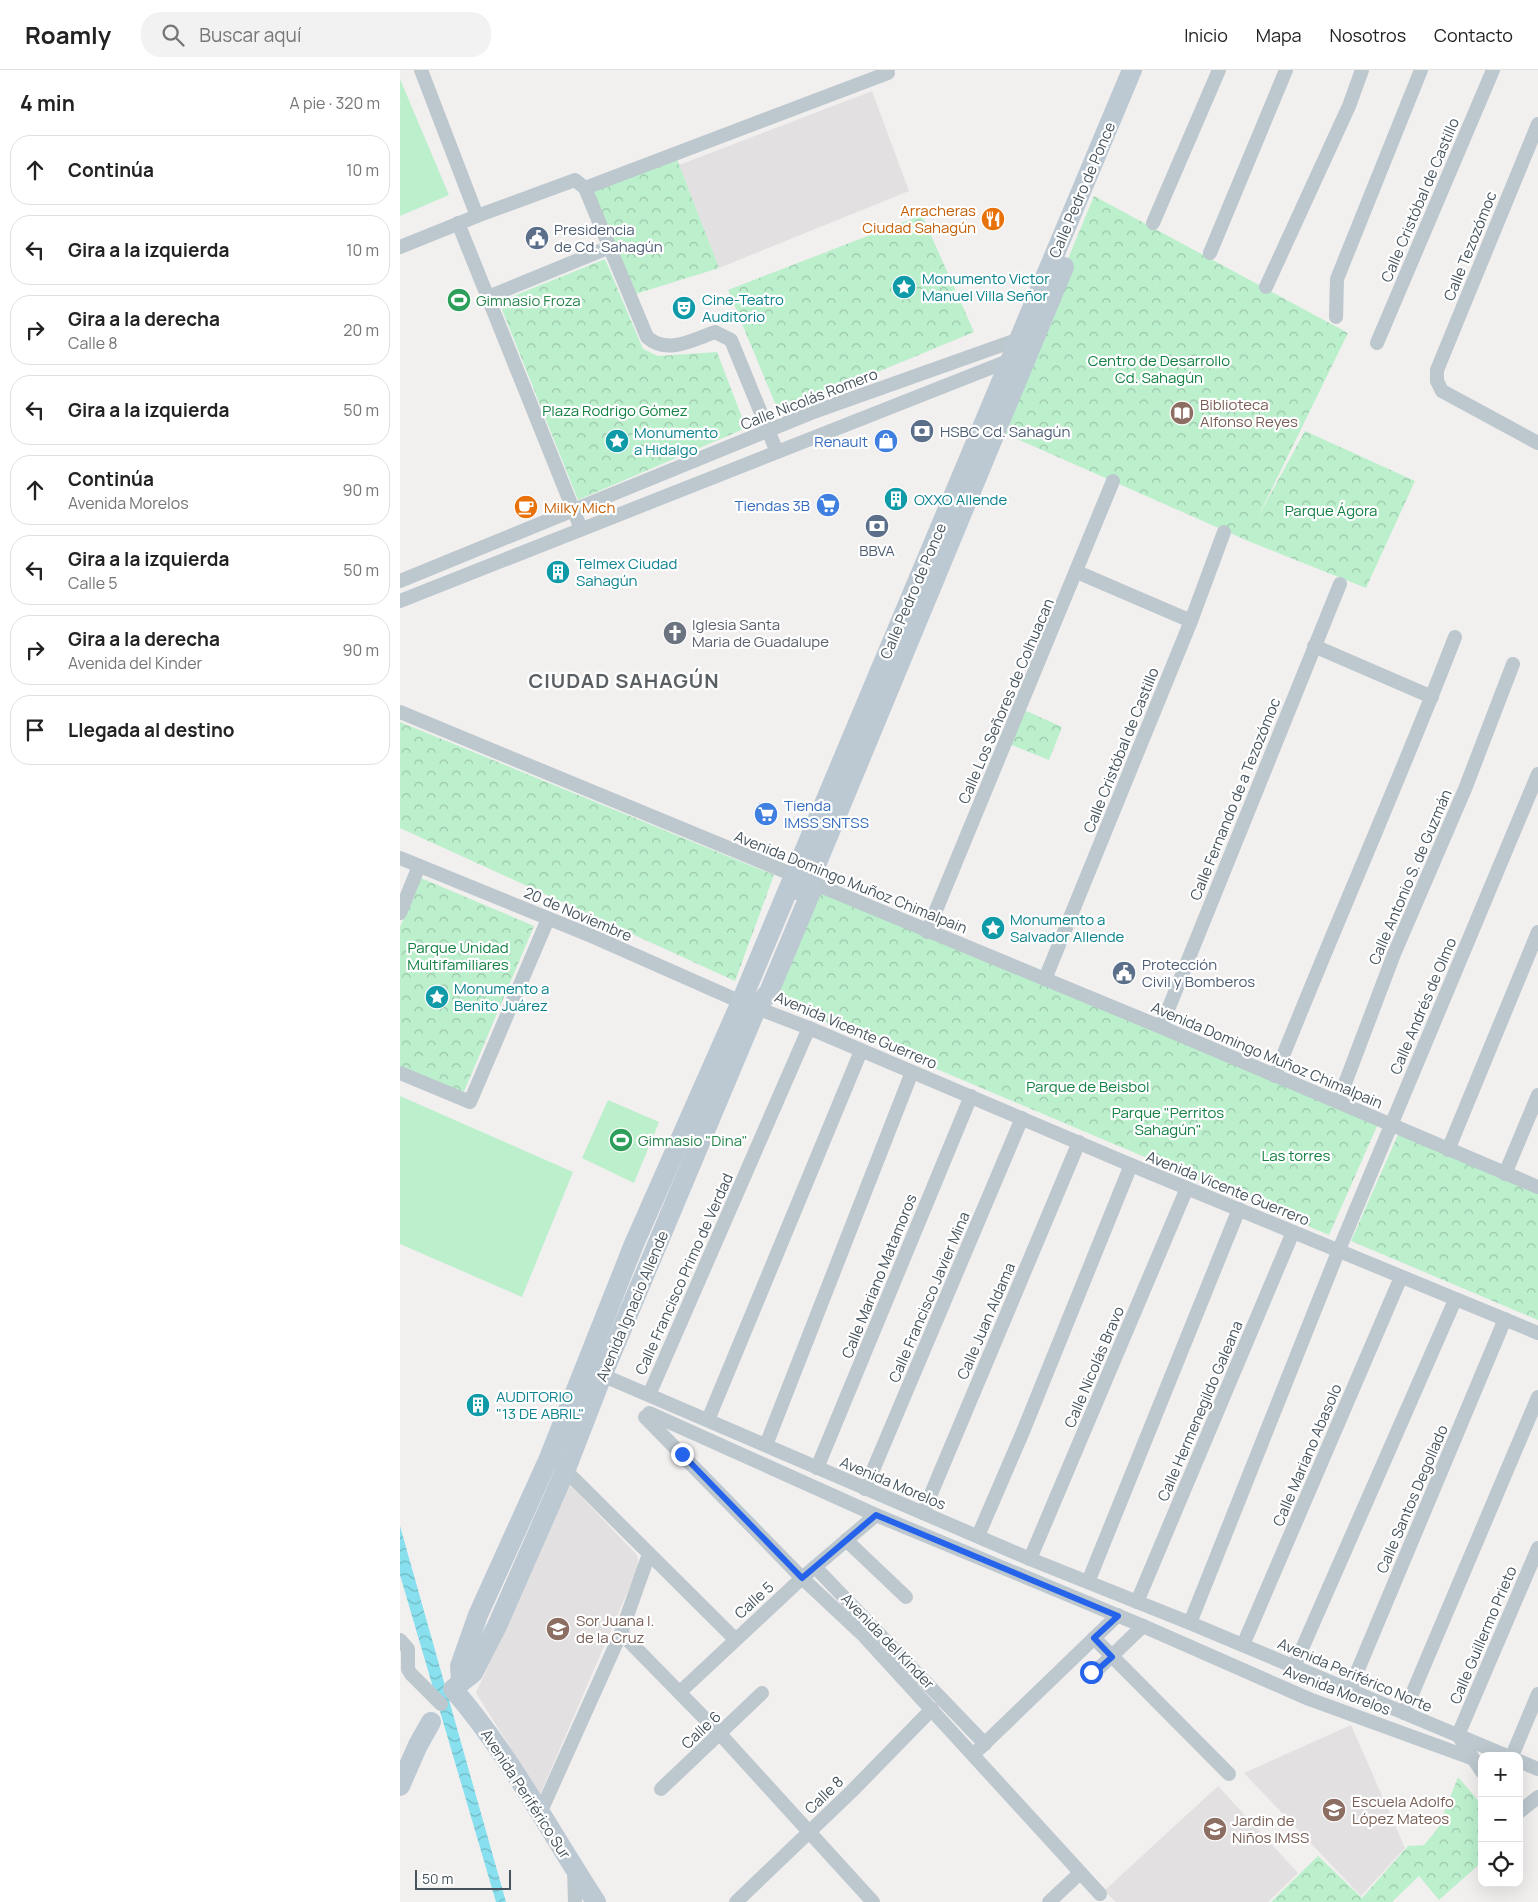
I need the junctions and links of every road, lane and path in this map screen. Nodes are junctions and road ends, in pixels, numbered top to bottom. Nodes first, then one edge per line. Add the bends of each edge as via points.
1 (421, 70) edge
2 (1132, 70) edge
3 (1146, 70) edge
4 (1219, 70) edge
5 (1286, 70) edge
6 (1362, 70) edge
7 (1421, 70) edge
8 (1493, 70) edge
9 (888, 73) dead end
10 (1538, 124) edge
11 (585, 188) junction
12 (476, 216) junction
13 (458, 223) junction
14 (1154, 223) dead end
15 (400, 247) edge
16 (610, 248) junction
17 (1210, 253) dead end
18 (1266, 287) dead end
19 (488, 297) junction
20 (1336, 317) dead end
21 (1028, 342) junction
22 (1377, 343) dead end
23 (1009, 361) junction
24 (769, 431) junction
25 (1538, 443) edge
26 (777, 452) junction
27 (699, 459) junction
28 (706, 480) junction
29 (1113, 481) dead end
30 (573, 510) junction
31 (581, 530) junction
32 (1224, 532) dead end
33 (1077, 572) junction
34 (400, 581) edge
35 (1340, 584) dead end
36 (400, 601) edge
37 (1191, 621) junction
38 (1455, 637) dead end
39 (1314, 646) junction
40 (1512, 664) dead end
41 (1432, 697) junction
42 (400, 712) edge
43 (1538, 774) edge
44 (400, 858) edge
45 (419, 866) junction
46 (801, 879) junction
47 (400, 913) edge
48 (548, 919) junction
49 (927, 932) junction
50 (1538, 932) edge
51 (1045, 979) junction
52 (749, 1004) junction
53 (1161, 1027) junction
54 (809, 1028) junction
55 (861, 1051) junction
56 (912, 1072) junction
57 (400, 1073) edge
58 (1275, 1076) junction
59 (1538, 1095) edge
60 (971, 1096) junction
61 (1338, 1102) junction
62 (1022, 1118) junction
63 (1391, 1125) junction
64 (1079, 1142) junction
65 (1448, 1150) junction
66 (1130, 1165) junction
67 (1505, 1174) junction
68 (1187, 1188) junction
69 (1538, 1188) edge
70 (1239, 1209) junction
71 (1293, 1232) junction
72 (1338, 1252) junction
73 (1401, 1277) junction
74 (1455, 1300) junction
75 (1505, 1320) junction
76 (1538, 1333) edge
77 (594, 1371) junction
78 (649, 1395) junction
79 (1538, 1397) edge
80 (708, 1420) junction
81 (766, 1445) junction
82 (549, 1458) junction
83 (817, 1468) junction
84 (566, 1470) junction
85 (865, 1489) junction
86 (923, 1513) junction
87 (876, 1515) junction
88 (978, 1536) junction
89 (846, 1540) junction
90 (1538, 1548) edge
91 (649, 1554) junction
92 (1030, 1559) junction
93 (815, 1567) junction
94 (802, 1578) junction
95 (1088, 1582) junction
96 (906, 1597) dead end
97 (1137, 1602) junction
98 (1118, 1616) junction
99 (1190, 1623) junction
100 (1143, 1626) junction
101 (621, 1633) junction
102 (1094, 1638) junction
103 (400, 1640) edge
104 (735, 1640) junction
105 (1243, 1645) junction
106 (1112, 1657) junction
107 (1294, 1667) junction
108 (1091, 1672) dead end
109 (452, 1691) junction
110 (1350, 1691) junction
111 (680, 1692) junction
112 (762, 1694) dead end
113 (1538, 1694) edge
114 (932, 1709) junction
115 (1404, 1713) junction
116 (431, 1722) joint
117 (720, 1734) junction
118 (1458, 1736) junction
119 (985, 1744) junction
120 (1497, 1752) edge
121 (1514, 1752) edge
122 (974, 1754) junction
123 (1471, 1758) junction
124 (1523, 1762) edge
125 (1478, 1767) edge
126 (1538, 1768) edge
127 (1229, 1774) dead end
128 (400, 1786) edge
129 (661, 1789) dead end
130 (1538, 1797) edge
131 (1523, 1809) edge
132 (541, 1811) junction
133 (809, 1832) junction
134 (574, 1868) junction
135 (1080, 1873) junction
136 (1100, 1894) dead end
137 (575, 1902) edge
138 (596, 1902) edge
139 (736, 1902) edge
140 (873, 1902) edge
141 (1049, 1902) edge

1 - 12 street
2 - 21 street, Calle Pedro de Ponce
3 - 21 street, Calle Pedro de Ponce
4 - 14 street
5 - 17 street
6 - 18 street via 1349,106
7 - 20 street via 1337,279
8 - 22 street, Calle Cristóbal de Castillo
9 - 11 street
10 - 25 street, Calle Tezozómoc via 1437,370 1437,381 1442,391
11 - 12 street via 575,180 569,181
11 - 16 street
12 - 13 street
13 - 15 street
13 - 19 street
16 - 19 street
16 - 24 street via 643,332 652,342 674,346 715,332 731,340
19 - 30 street
21 - 23 street, Calle Pedro de Ponce
21 - 24 street, Calle Nicolás Romero via 811,412
21 - 46 street, Calle Pedro de Ponce
23 - 26 street
23 - 46 street, Calle Pedro de Ponce
24 - 26 street
24 - 27 street, Calle Nicolás Romero
26 - 28 street
27 - 28 street
27 - 30 street, Calle Nicolás Romero
28 - 31 street
29 - 33 street, Calle Los Señores de Colhuacan
30 - 31 street
30 - 34 street, Calle Nicolás Romero
31 - 36 street
32 - 37 street, Calle Cristóbal de Castillo
33 - 37 street
33 - 49 street, Calle Los Señores de Colhuacan
35 - 39 street, Calle Fernando de a Tezozómoc
37 - 51 street, Calle Cristóbal de Castillo
38 - 41 street
39 - 41 street
39 - 53 street, Calle Fernando de a Tezozómoc
40 - 61 street, Calle Antonio S. de Guzmán via 1464,789 1394,954
41 - 58 street via 1319,963
42 - 46 street, Avenida Domingo Muñoz Chimalpain
43 - 63 street, Calle Andrés de Olmo
44 - 45 street, 20 de Noviembre
45 - 47 street
45 - 48 street, 20 de Noviembre
46 - 49 street, Avenida Domingo Muñoz Chimalpain
46 - 52 street, Calle Pedro de Ponce via 811,892 769,992
48 - 52 street, 20 de Noviembre
48 - 57 street via 470,1102
49 - 51 street, Avenida Domingo Muñoz Chimalpain
50 - 65 street
51 - 53 street, Avenida Domingo Muñoz Chimalpain
52 - 54 street, Avenida Vicente Guerrero
52 - 77 street, Avenida Ignacio Allende
53 - 58 street, Avenida Domingo Muñoz Chimalpain
54 - 55 street, Avenida Vicente Guerrero
54 - 78 street, Calle Francisco Primo de Verdad
55 - 56 street, Avenida Vicente Guerrero
55 - 80 street
56 - 60 street, Avenida Vicente Guerrero
56 - 81 street
58 - 61 street, Avenida Domingo Muñoz Chimalpain
59 - 67 street
60 - 62 street, Avenida Vicente Guerrero
60 - 83 street, Calle Mariano Matamoros
61 - 63 street, Avenida Domingo Muñoz Chimalpain
62 - 64 street, Avenida Vicente Guerrero
62 - 85 street, Calle Francisco Javier Mina
63 - 65 street, Avenida Domingo Muñoz Chimalpain
63 - 72 street, Calle Andrés de Olmo
64 - 66 street, Avenida Vicente Guerrero
64 - 86 street, Calle Juan Aldama
65 - 67 street, Avenida Domingo Muñoz Chimalpain
66 - 68 street, Avenida Vicente Guerrero
66 - 88 street
67 - 69 street, Avenida Domingo Muñoz Chimalpain
68 - 70 street, Avenida Vicente Guerrero
68 - 92 street, Calle Nicolás Bravo
70 - 71 street, Avenida Vicente Guerrero
70 - 95 street
71 - 72 street, Avenida Vicente Guerrero
71 - 97 street, Calle Hermenegildo Galeana
72 - 73 street, Avenida Vicente Guerrero
72 - 99 street
73 - 74 street, Avenida Vicente Guerrero
73 - 105 street, Calle Mariano Abasolo
74 - 75 street, Avenida Vicente Guerrero
74 - 107 street
75 - 76 street, Avenida Vicente Guerrero
75 - 110 street, Calle Santos Degollado
77 - 78 street, Avenida Morelos
77 - 82 street, Avenida Ignacio Allende
77 - 84 street, Avenida Ignacio Allende
78 - 80 street, Avenida Morelos
79 - 115 street
80 - 81 street, Avenida Morelos
81 - 83 street, Avenida Morelos
82 - 84 street
82 - 109 street, Avenida Ignacio Allende via 478,1615
83 - 85 street, Avenida Morelos
84 - 91 street
84 - 109 street, Avenida Ignacio Allende via 473,1673
85 - 86 street, Avenida Morelos
86 - 88 street, Avenida Morelos
87 - 89 street, Calle 5
87 - 94 street, Avenida del Kinder via 647,1415
87 - 98 street, Avenida Morelos
88 - 92 street, Avenida Morelos
89 - 93 street, Calle 5
89 - 96 street
90 - 118 street, Calle Guillermo Prieto
91 - 101 street
91 - 104 street
92 - 95 street, Avenida Morelos
93 - 94 street, Calle 5
93 - 119 street
94 - 104 street, Calle 5
94 - 114 street, Avenida del Kinder via 864,1636
95 - 97 street, Avenida Morelos
97 - 99 street, Avenida Morelos
98 - 100 street, Avenida Morelos
98 - 102 street
99 - 105 street, Avenida Periférico Norte
100 - 106 street
100 - 123 street, Avenida Morelos via 1309,1699
101 - 111 street
101 - 132 street
102 - 106 street
102 - 119 street
103 - 109 street via 408,1649 411,1674
104 - 111 street, Calle 5
105 - 107 street, Avenida Periférico Norte
106 - 108 street
106 - 127 street
107 - 110 street, Avenida Periférico Norte
109 - 116 street
109 - 132 street, Avenida Periférico Sur via 480,1722
110 - 115 street, Avenida Periférico Norte
111 - 117 street
112 - 117 street, Calle 6
113 - 121 street
114 - 122 street, Avenida del Kinder
114 - 133 street, Calle 8
115 - 118 street, Avenida Periférico Norte
116 - 128 street
117 - 129 street, Calle 6
117 - 133 street
118 - 120 street, Avenida Periférico Norte
118 - 123 street
119 - 122 street
122 - 135 street, Avenida del Kinder
123 - 125 street
124 - 126 street
130 - 131 street
132 - 134 street, Avenida Periférico Sur
133 - 139 street, Calle 8
133 - 140 street
134 - 137 street
134 - 138 street, Avenida Periférico Sur
135 - 136 street, Avenida del Kinder
135 - 141 street

